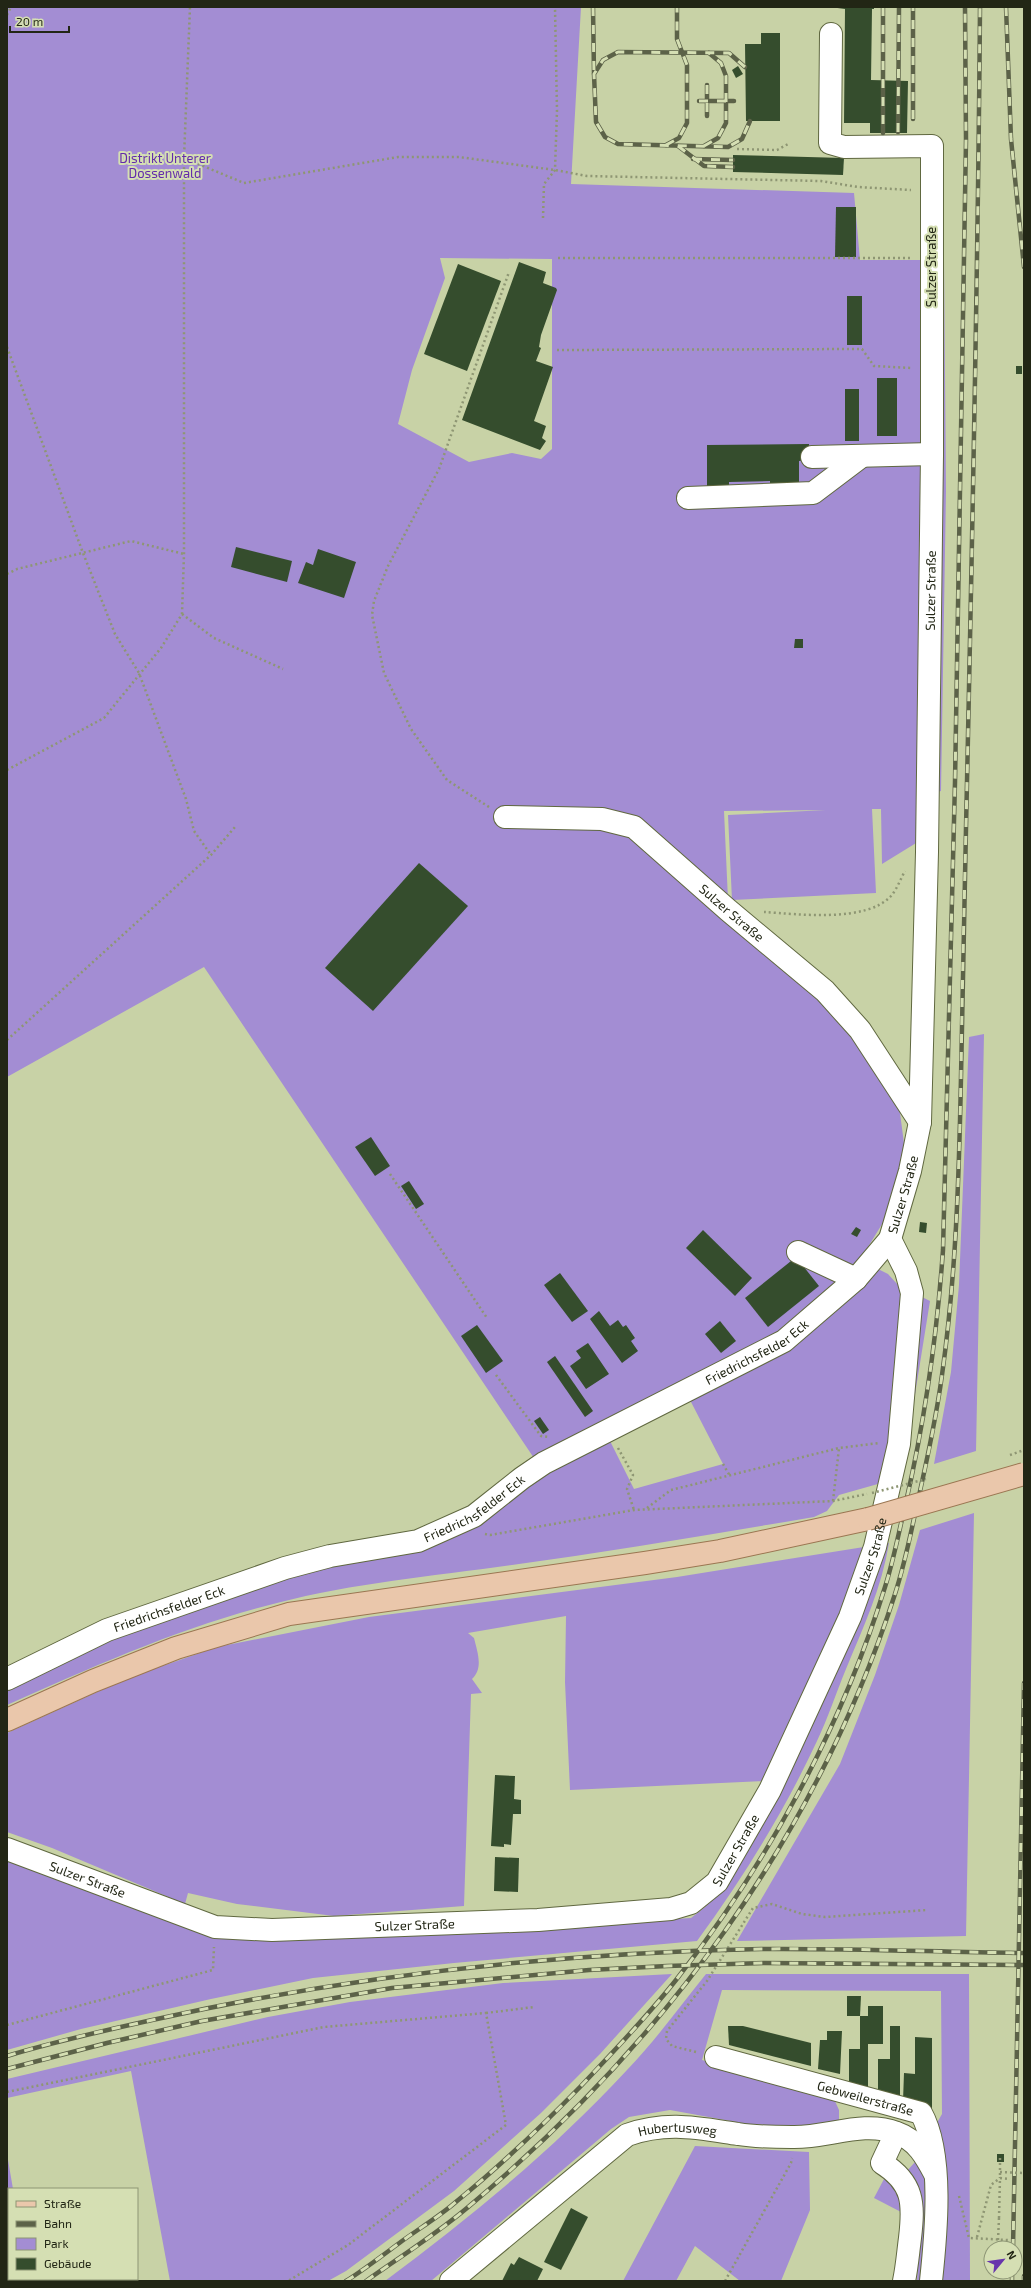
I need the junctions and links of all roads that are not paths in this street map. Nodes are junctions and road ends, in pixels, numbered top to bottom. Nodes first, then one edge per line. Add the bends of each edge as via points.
1 (832, 34) dead end
2 (932, 454) junction
3 (862, 456) junction
4 (812, 457) dead end
5 (688, 498) dead end
6 (505, 817) road end
7 (920, 1122) junction
8 (890, 1239) junction
9 (798, 1252) dead end
10 (856, 1279) junction
11 (1024, 1474) edge
12 (7, 1679) edge
13 (7, 1720) edge
14 (7, 1849) edge
15 (716, 2057) dead end
16 (856, 2096) junction
17 (852, 2129) junction
18 (896, 2133) junction
19 (936, 2174) junction
20 (460, 2278) edge
21 (904, 2281) edge
22 (931, 2281) edge

1 - 2 street, Sulzer Straße via 830,143 844,147 932,146
2 - 3 street
2 - 7 street, Sulzer Straße via 927,852
3 - 4 street
3 - 5 street via 813,493
6 - 7 street, Sulzer Straße via 602,819 634,827 728,910 826,991 860,1030
7 - 8 street, Sulzer Straße via 910,1171
8 - 10 street, Friedrichsfelder Eck
8 - 14 street, Sulzer Straße via 906,1271 912,1293 899,1444 875,1547 850,1617 770,1790 717,1882 691,1903 671,1910 538,1920 272,1930 215,1926
9 - 10 street
10 - 12 street, Friedrichsfelder Eck via 784,1341 544,1463 462,1523 418,1541 330,1556 192,1599 107,1630
11 - 13 main road, bridge via 868,1519 720,1551 289,1614 176,1648 92,1681
15 - 16 street, Gebweilerstraße
16 - 17 street
16 - 19 street, Gebweilerstraße via 921,2113 927,2124
17 - 18 street, Hubertusweg via 872,2128
17 - 20 street, Hubertusweg via 794,2137 739,2134 673,2125 642,2130 627,2136
18 - 19 street, Hubertusweg via 909,2138 924,2153
18 - 21 street via 882,2163 894,2170 904,2181 911,2199 912,2215
19 - 22 street, Gebweilerstraße via 936,2233

